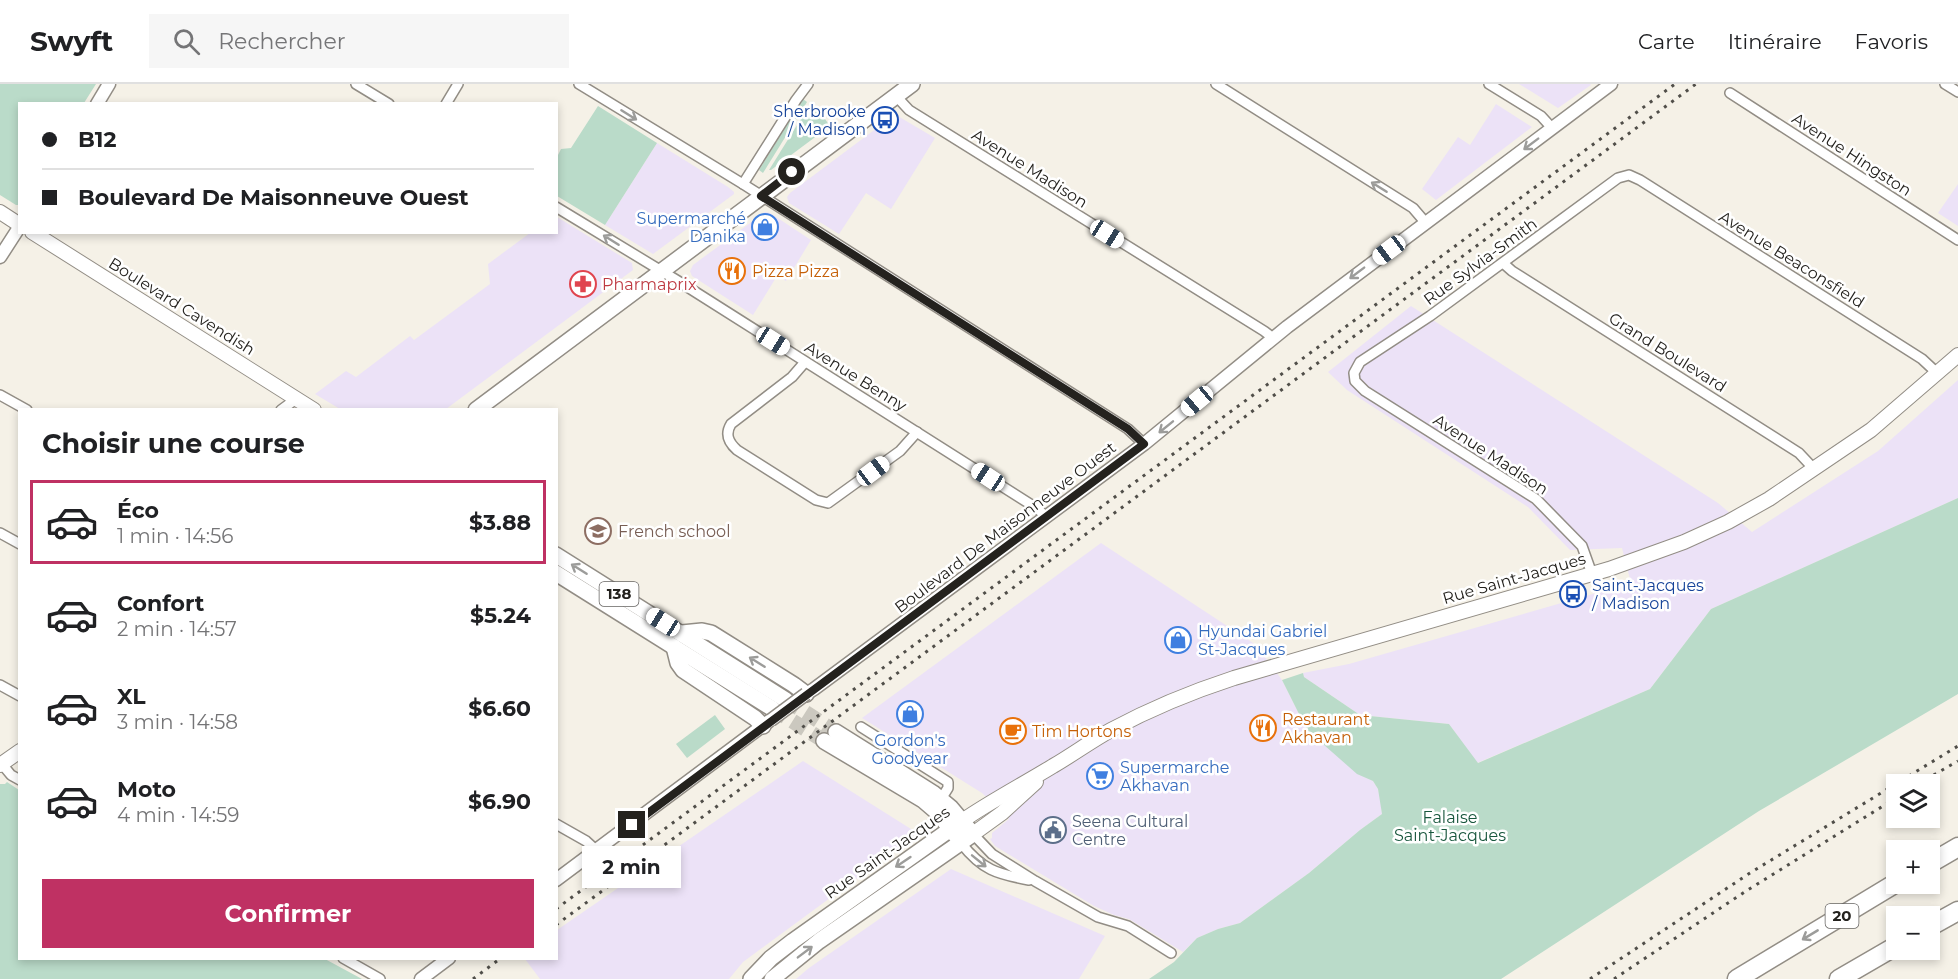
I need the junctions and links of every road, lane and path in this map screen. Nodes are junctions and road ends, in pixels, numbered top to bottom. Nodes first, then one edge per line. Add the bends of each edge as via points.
1 (109, 84) edge
2 (356, 84) edge
3 (458, 84) edge
4 (579, 84) edge
5 (807, 84) edge
6 (912, 84) edge
7 (1216, 84) edge
8 (1490, 84) edge
9 (1611, 84) edge
10 (1945, 84) edge
11 (1958, 92) edge
12 (1730, 93) dead end
13 (897, 96) junction
14 (98, 102) edge
15 (385, 102) edge
16 (447, 102) edge
17 (1552, 128) junction
18 (1629, 175) joint
19 (743, 184) junction
20 (761, 196) junction
21 (558, 208) edge
22 (0, 212) edge
23 (1425, 222) junction
24 (18, 224) edge
25 (18, 228) edge
26 (35, 234) edge
27 (1958, 240) edge
28 (0, 257) edge
29 (1503, 263) junction
30 (660, 271) junction
31 (1273, 338) junction
32 (1956, 355) edge
33 (805, 362) junction
34 (1937, 373) junction
35 (1353, 376) joint
36 (0, 395) edge
37 (296, 399) junction
38 (23, 408) edge
39 (284, 408) edge
40 (311, 408) edge
41 (479, 408) edge
42 (917, 432) junction
43 (1144, 444) junction
44 (1814, 470) junction
45 (1046, 517) junction
46 (0, 533) edge
47 (18, 543) edge
48 (558, 556) edge
49 (558, 574) edge
50 (1592, 574) junction
51 (682, 633) junction
52 (0, 685) edge
53 (806, 694) junction
54 (18, 695) edge
55 (773, 714) junction
56 (861, 727) dead end
57 (18, 752) edge
58 (1, 765) edge
59 (1053, 767) junction
60 (18, 779) edge
61 (941, 799) junction
62 (558, 825) edge
63 (957, 825) junction
64 (967, 838) junction
65 (1958, 847) edge
66 (597, 851) junction
67 (1940, 858) edge
68 (558, 879) edge
69 (1035, 881) junction
70 (1886, 889) edge
71 (1958, 911) edge
72 (1940, 921) edge
73 (1886, 952) edge
74 (1171, 953) dead end
75 (347, 960) edge
76 (446, 960) edge
77 (380, 979) edge
78 (421, 979) edge
79 (751, 979) edge
80 (772, 979) edge
81 (1737, 979) edge
82 (1839, 979) edge

1 - 14 street
2 - 15 street
3 - 16 street
4 -> 19 street
5 - 19 street
6 - 13 main road
23 -> 7 street via 1413,208
8 - 17 street via 1541,116
9 - 17 street, Boulevard De Maisonneuve Ouest
10 - 11 street
12 - 27 street, Avenue Hingston
13 - 20 main road
13 - 31 street, Avenue Madison via 912,112
17 -> 23 street, Boulevard De Maisonneuve Ouest
18 - 29 street, Rue Sylvia-Smith via 1618,178
18 - 34 street, Avenue Beaconsfield via 1922,359
19 - 20 street
20 - 30 main road
20 - 43 street via 1128,429
30 -> 21 street, Avenue Benny
22 - 24 main road
23 -> 31 street, Boulevard De Maisonneuve Ouest
25 - 28 street
26 - 37 main road, Boulevard Cavendish
29 - 35 street, Rue Sylvia-Smith via 1360,362
29 - 44 street, Grand Boulevard via 1799,453
30 - 33 street, Avenue Benny
30 - 41 main road
31 -> 43 street, Boulevard De Maisonneuve Ouest
32 - 34 main road, Rue Saint-Jacques
33 - 42 street, Avenue Benny
33 - 42 street via 791,378 731,424 728,436 732,446 824,503 900,451
34 - 44 main road, Rue Saint-Jacques via 1871,430
35 - 50 street, Avenue Madison via 1365,391 1536,499 1582,546
36 - 38 street
37 - 39 street
37 - 40 main road, Boulevard Cavendish
42 - 45 street, Avenue Benny
43 - 45 street, Boulevard De Maisonneuve Ouest
44 - 50 main road, Rue Saint-Jacques via 1699,536
45 - 53 street, Boulevard De Maisonneuve Ouest
46 - 47 street
51 -> 48 main road, 138
49 - 55 main road, 138 via 674,647 683,670 755,718
50 - 59 main road, Rue Saint-Jacques via 1206,687 1128,721
53 -> 51 main road via 711,633
51 - 55 main road, 138
52 - 54 street
53 - 55 street, Boulevard De Maisonneuve Ouest, bridge
55 - 66 street, Boulevard De Maisonneuve Ouest
56 - 61 street via 948,782
57 - 58 main road
58 - 60 street
59 - 63 main road, Rue Saint-Jacques
59 - 64 main road, Rue Saint-Jacques via 1002,813
61 - 63 main road
61 - 63 main road via 830,736
62 - 66 street
63 - 64 main road
63 -> 79 main road, Rue Saint-Jacques via 793,941
64 - 69 street
64 -> 69 street via 974,858 991,870
80 -> 64 main road, Rue Saint-Jacques via 819,941
65 - 67 highway
66 - 68 street, Boulevard De Maisonneuve Ouest
69 - 74 street via 1098,917 1128,926
70 -> 81 highway, 20
71 - 72 highway
73 - 82 highway
75 - 77 street
76 - 78 street

